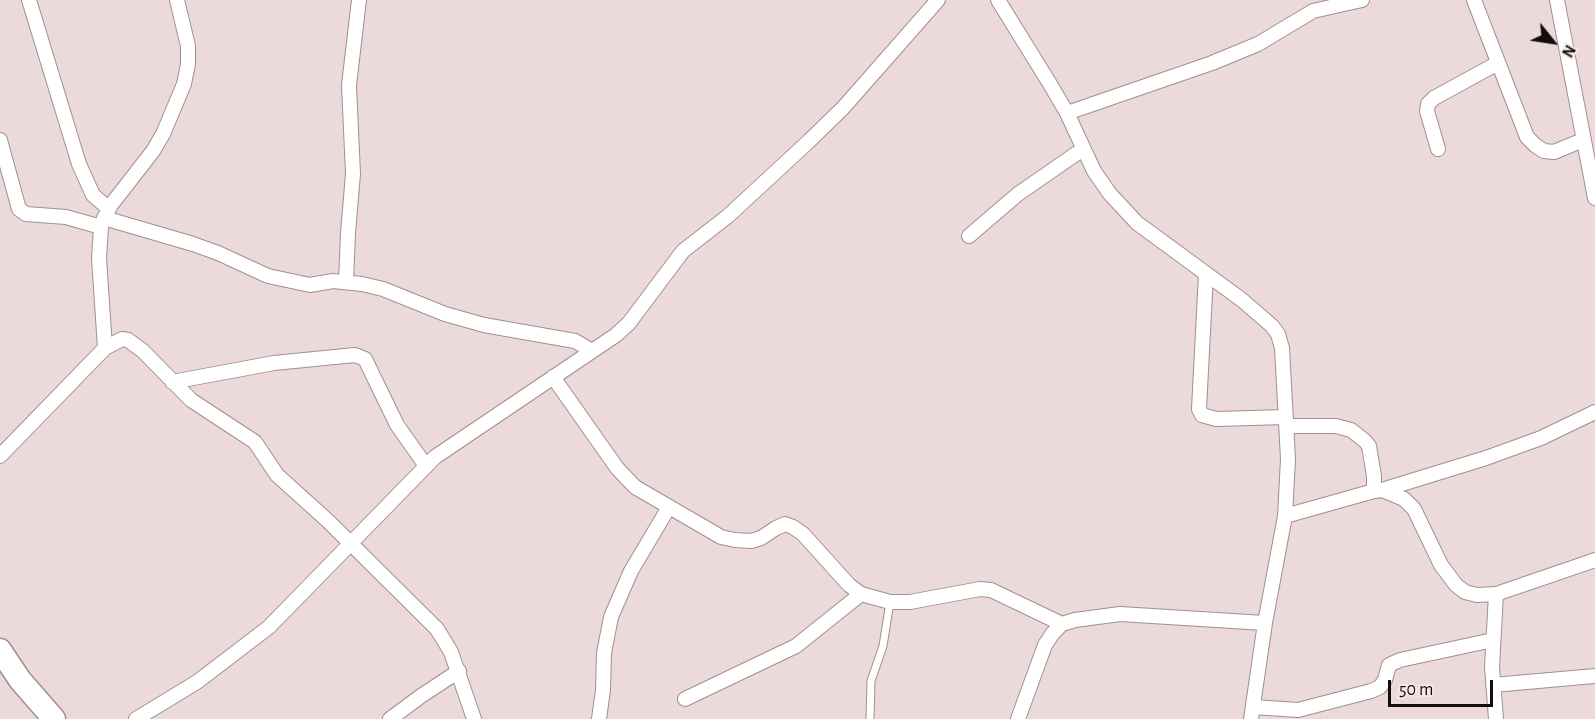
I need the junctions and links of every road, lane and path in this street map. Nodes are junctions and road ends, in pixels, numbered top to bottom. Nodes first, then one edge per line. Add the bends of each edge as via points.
1 (29, 0) edge
2 (177, 0) edge
3 (359, 0) edge
4 (938, 0) edge
5 (998, 0) edge
6 (1362, 0) edge
7 (1474, 0) edge
8 (1557, 0) edge
9 (1498, 63) junction
10 (1067, 112) junction
11 (0, 140) edge
12 (1583, 140) junction
13 (1083, 149) junction
14 (1438, 149) dead end
15 (1595, 198) edge
16 (105, 218) junction
17 (969, 236) dead end
18 (1206, 274) junction
19 (346, 282) junction
20 (105, 348) junction
21 (592, 351) junction
22 (553, 377) junction
23 (172, 382) junction
24 (1595, 412) edge
25 (1286, 421) junction
26 (0, 456) edge
27 (426, 466) junction
28 (1378, 491) junction
29 (669, 507) junction
30 (1285, 516) junction
31 (350, 544) junction
32 (1595, 560) edge
33 (861, 594) junction
34 (1496, 594) junction
35 (890, 602) junction
36 (1265, 622) junction
37 (1062, 624) junction
38 (1493, 640) junction
39 (0, 650) edge
40 (459, 671) junction
41 (1595, 676) edge
42 (1493, 685) junction
43 (685, 699) dead end
44 (1252, 713) edge
45 (54, 719) edge
46 (136, 719) edge
47 (390, 719) edge
48 (474, 719) edge
49 (599, 719) edge
50 (870, 719) edge
51 (1018, 719) edge
52 (1496, 719) edge

1 - 16 street via 79,164
2 - 16 street via 188,46 184,84 153,152
3 - 19 street via 349,85 353,174
4 - 21 street via 843,108 749,197 683,251 629,323
5 - 10 street
6 - 10 street via 1313,11 1258,44 1212,63
7 - 9 street
8 - 12 street
9 - 12 street via 1520,122 1536,146 1554,152
9 - 14 street via 1428,104
10 - 13 street
11 - 16 street via 19,209 26,214
12 - 15 street
13 - 17 street via 1018,194
13 - 18 street via 1122,208
16 - 19 street via 193,244 268,276 310,285
16 - 20 street via 99,258
18 - 25 street via 1242,300 1278,334
18 - 25 street via 1199,409 1202,415
19 - 21 street via 382,289 484,325 575,341
20 - 23 street via 128,340
20 - 26 street
21 - 22 street
22 - 27 street via 453,443
22 - 29 street via 617,468 634,487
23 - 27 street via 274,363 355,355 365,359 398,425
23 - 31 street via 191,400 255,442 277,475
24 - 28 street via 1530,442
25 - 28 street via 1351,430 1369,446
25 - 30 street
27 - 31 street
28 - 30 street
28 - 34 street via 1404,499 1414,509 1456,585 1477,595
29 - 33 street via 721,537 735,540 751,541 785,524 793,526
29 - 49 street via 631,571 611,617
30 - 36 street
31 - 40 street via 437,628
31 - 46 street via 256,638 197,682
32 - 34 street
33 - 35 street
33 - 43 street via 796,646
34 - 38 street
35 - 37 street via 991,590
35 - 50 lane via 884,646 871,681
36 - 37 street via 1120,614
36 - 44 street
37 - 51 street via 1045,645
38 - 42 street
38 - 44 street via 1400,660 1389,665 1385,680 1371,691 1298,710
39 - 45 highway
40 - 47 street
40 - 48 street
41 - 42 street
42 - 52 street

